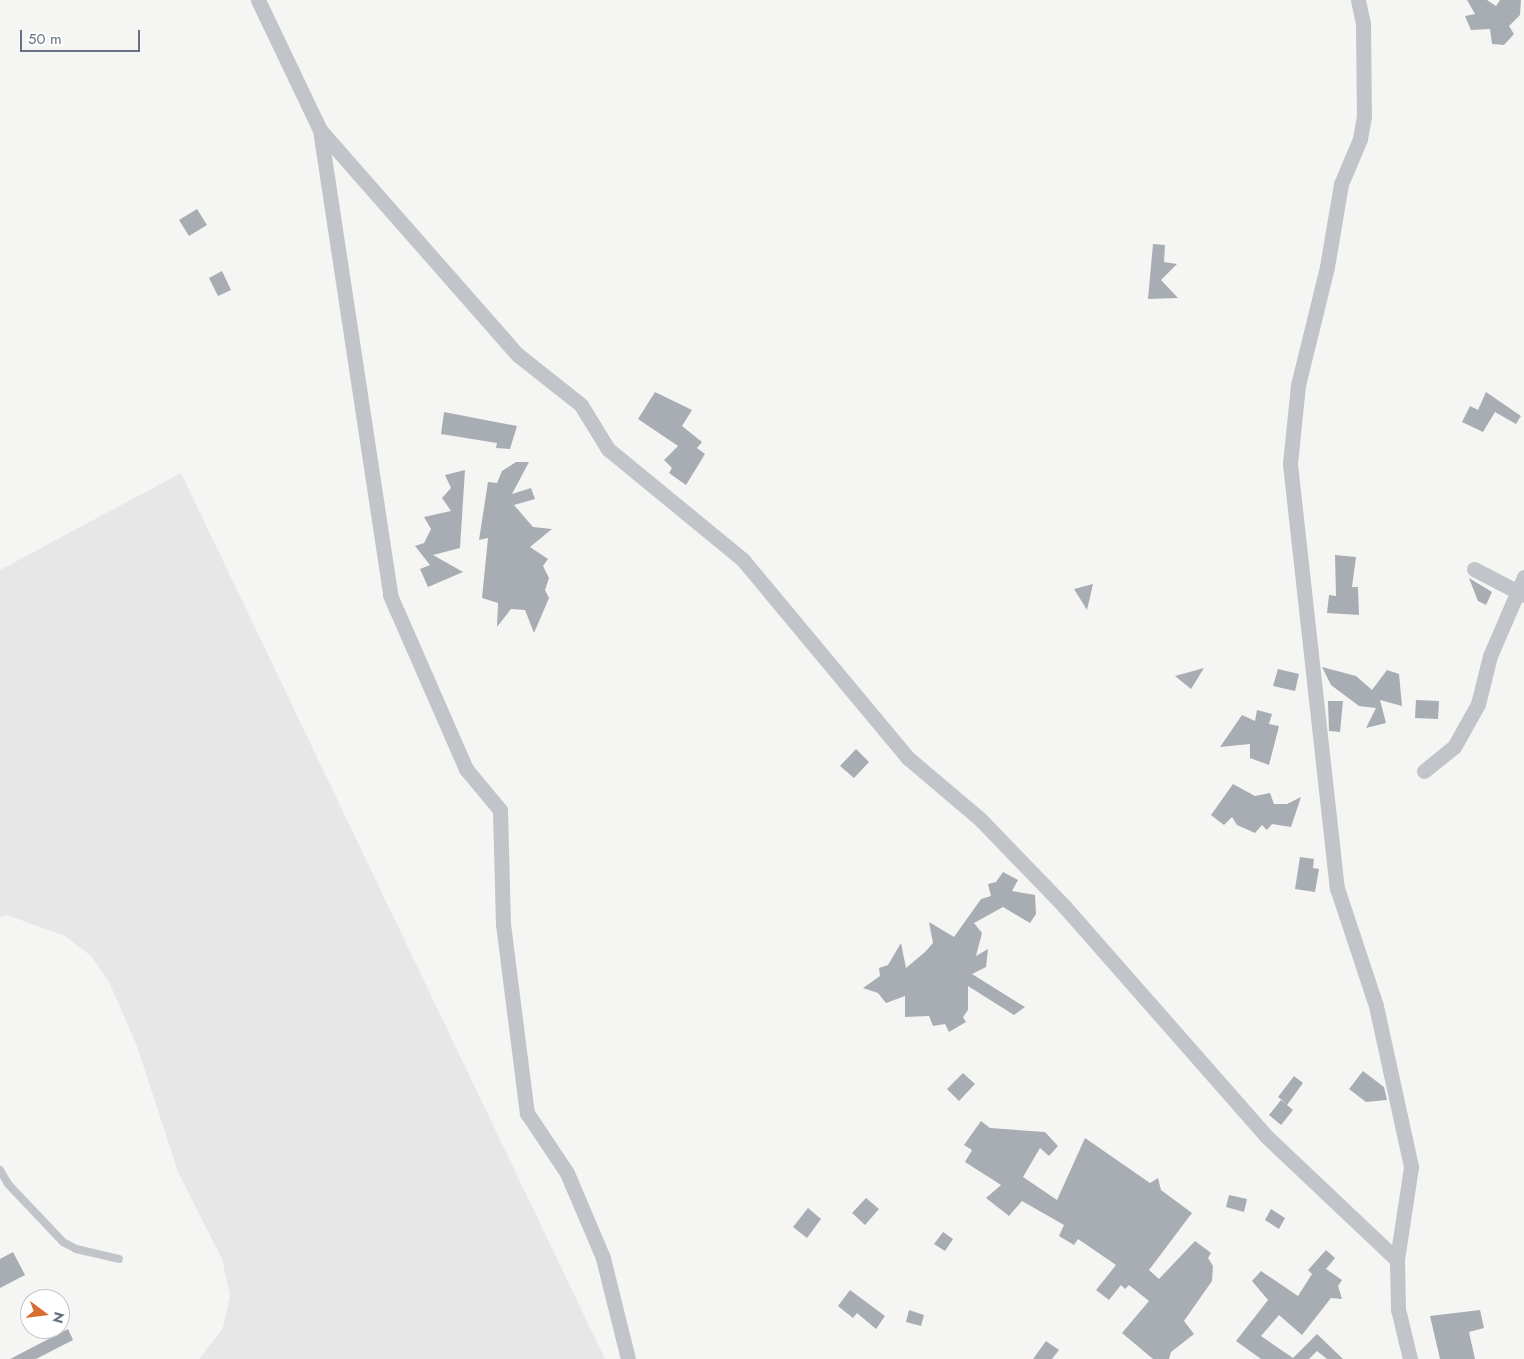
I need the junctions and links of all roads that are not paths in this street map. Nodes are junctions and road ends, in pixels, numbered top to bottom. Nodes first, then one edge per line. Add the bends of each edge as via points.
1 (258, 0) edge
2 (1358, 0) edge
3 (320, 130) junction
4 (1474, 569) dead end
5 (1524, 577) edge
6 (1520, 593) edge
7 (1424, 771) dead end
8 (0, 1170) edge
9 (119, 1259) dead end
10 (1397, 1260) junction
11 (628, 1359) edge
12 (1410, 1359) edge

1 - 3 street
2 - 10 street via 1363,24 1364,116 1360,138 1341,184 1327,267 1298,385 1290,464 1337,888 1376,1006 1411,1167
3 - 10 street via 518,355 580,405 608,449 743,560 908,758 980,819 1064,906 1266,1136
3 - 11 street via 390,595 466,769 500,810 503,924 527,1113 567,1173 602,1258
4 - 6 street
5 - 6 street
6 - 7 street via 1490,656 1478,704 1454,747
8 - 9 lane via 8,1184 63,1242 76,1249
10 - 12 street via 1398,1309

